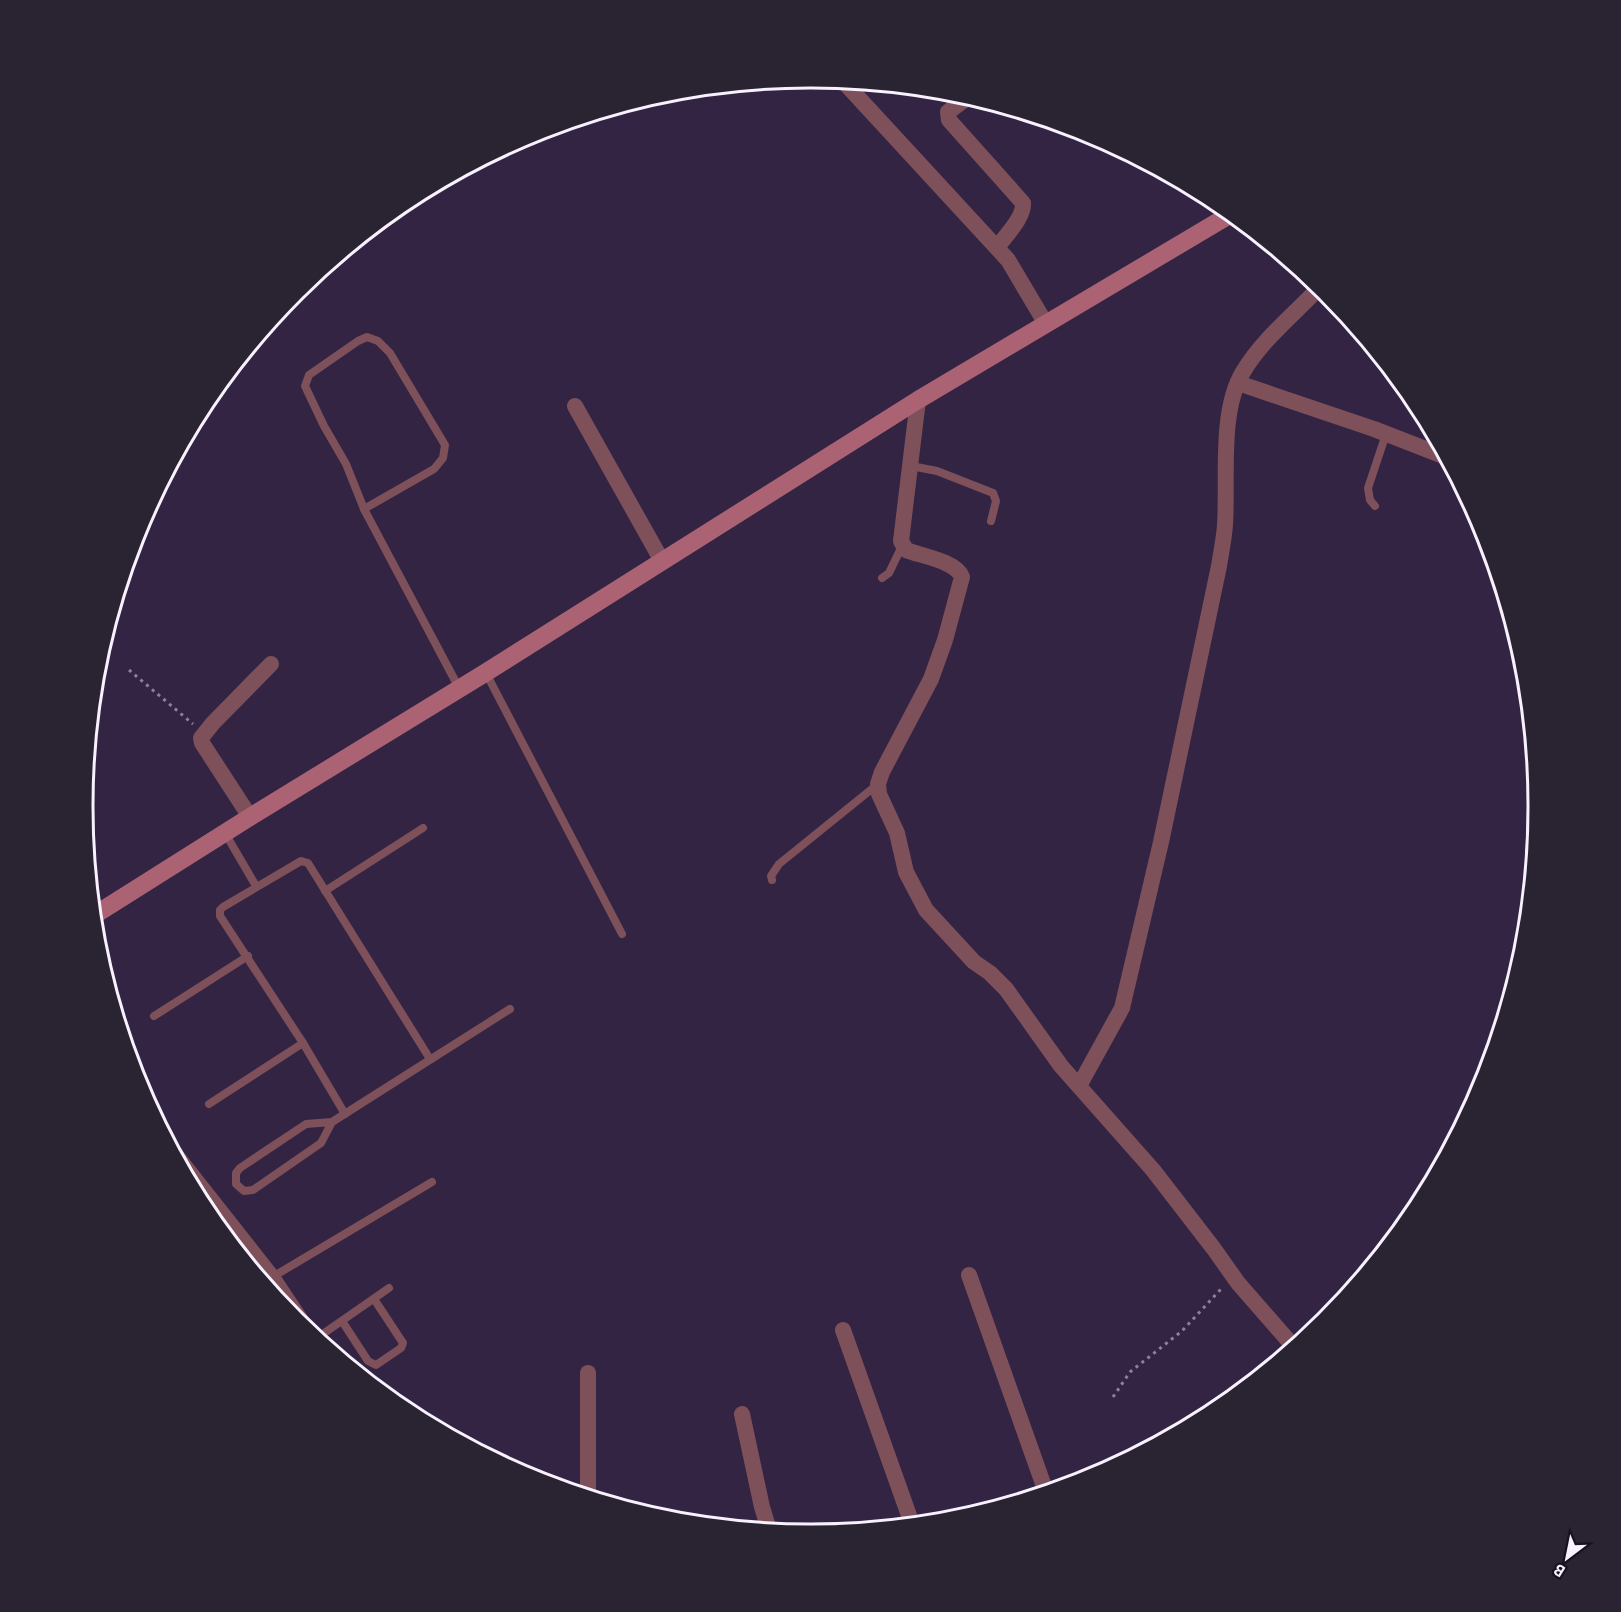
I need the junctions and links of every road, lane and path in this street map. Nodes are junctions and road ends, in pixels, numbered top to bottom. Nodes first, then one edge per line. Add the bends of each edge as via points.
1 (851, 90) edge
2 (959, 104) edge
3 (1223, 219) edge
4 (996, 248) junction
5 (1313, 294) edge
6 (1046, 324) junction
7 (1238, 383) junction
8 (918, 400) junction
9 (575, 406) dead end
10 (1386, 434) junction
11 (1435, 453) edge
12 (911, 466) junction
13 (1375, 506) dead end
14 (364, 509) junction
15 (991, 521) dead end
16 (903, 546) junction
17 (662, 561) junction
18 (882, 578) dead end
19 (271, 664) dead end
20 (129, 670) dead end
21 (485, 673) junction
22 (459, 688) junction
23 (203, 733) junction
24 (878, 784) junction
25 (250, 817) junction
26 (423, 828) dead end
27 (225, 833) junction
28 (772, 880) dead end
29 (256, 886) junction
30 (325, 891) junction
31 (101, 911) edge
32 (622, 934) dead end
33 (248, 956) junction
34 (510, 1009) dead end
35 (154, 1016) dead end
36 (303, 1043) junction
37 (430, 1059) junction
38 (1079, 1086) junction
39 (209, 1104) dead end
40 (345, 1114) junction
41 (332, 1122) junction
42 (432, 1182) dead end
43 (969, 1275) dead end
44 (1233, 1276) junction
45 (271, 1278) edge
46 (389, 1288) dead end
47 (374, 1299) junction
48 (342, 1321) junction
49 (843, 1330) dead end
50 (324, 1333) edge
51 (1289, 1341) edge
52 (588, 1373) dead end
53 (1113, 1397) dead end
54 (742, 1414) dead end
55 (1043, 1484) edge
56 (588, 1487) edge
57 (909, 1516) edge
58 (767, 1522) edge

1 - 4 street
2 - 4 street via 948,112 949,120 1023,203 1024,209
3 - 6 street
4 - 6 street via 1008,260
5 - 7 street via 1256,353
6 - 8 street
7 - 10 street
7 - 38 street via 1229,422 1225,525 1219,566 1161,842 1122,1008
8 - 12 street
8 - 17 street
9 - 17 street
10 - 11 street
10 - 13 lane via 1368,488
12 - 15 lane via 937,471 993,493 996,501
12 - 16 street
14 - 14 lane via 346,464 305,386 309,375 367,337 390,353 445,446 443,458 434,469
14 - 22 lane
16 - 18 lane via 889,573
16 - 24 street via 948,564 962,577 931,679
17 - 21 street
19 - 23 street
20 - 23 path
21 - 22 street
21 - 32 lane
22 - 25 street
23 - 25 street via 202,743
24 - 28 lane via 778,864
24 - 38 street via 915,892 974,962 1006,989
25 - 27 street
26 - 30 lane
27 - 29 lane
27 - 31 street
29 - 30 lane via 305,861
29 - 33 lane via 219,912
30 - 37 lane
33 - 35 lane
33 - 36 lane
34 - 37 lane
36 - 39 lane
36 - 40 lane
37 - 40 lane
38 - 44 street via 1153,1170
40 - 41 lane
41 - 41 lane via 306,1124 240,1168 236,1184 244,1191 253,1190 321,1143
42 - 45 lane
43 - 55 street
44 - 51 street
44 - 53 path via 1182,1331 1130,1372
46 - 47 lane
47 - 48 lane
47 - 48 lane via 403,1343 401,1348 376,1365 368,1361
48 - 50 lane
49 - 57 street
52 - 56 street
54 - 58 street

